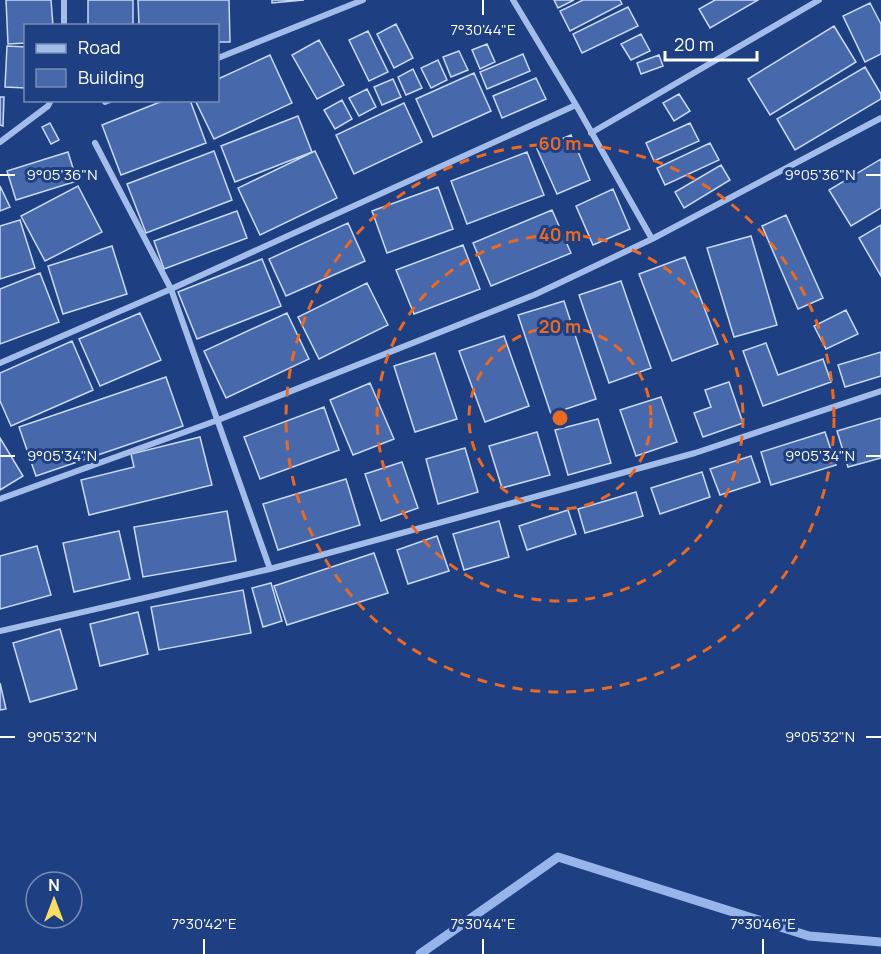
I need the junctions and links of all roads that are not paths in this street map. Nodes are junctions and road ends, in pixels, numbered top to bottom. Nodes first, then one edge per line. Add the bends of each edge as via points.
1 (64, 0) edge
2 (363, 0) edge
3 (513, 0) edge
4 (819, 0) edge
5 (64, 24) edge
6 (219, 58) edge
7 (50, 102) edge
8 (576, 105) junction
9 (881, 118) edge
10 (591, 133) junction
11 (0, 142) edge
12 (94, 143) dead end
13 (652, 239) junction
14 (171, 288) junction
15 (0, 363) edge
16 (881, 391) edge
17 (218, 420) junction
18 (0, 499) edge
19 (270, 569) junction
20 (0, 631) edge

1 - 5 street
2 - 6 street
3 - 8 street
4 - 10 street
7 - 11 street
8 - 10 street
8 - 14 street
9 - 13 street
10 - 13 street
12 - 14 street
13 - 17 street via 534,295
14 - 15 street
14 - 17 street
16 - 19 street via 695,453
17 - 18 street
17 - 19 street
19 - 20 street

